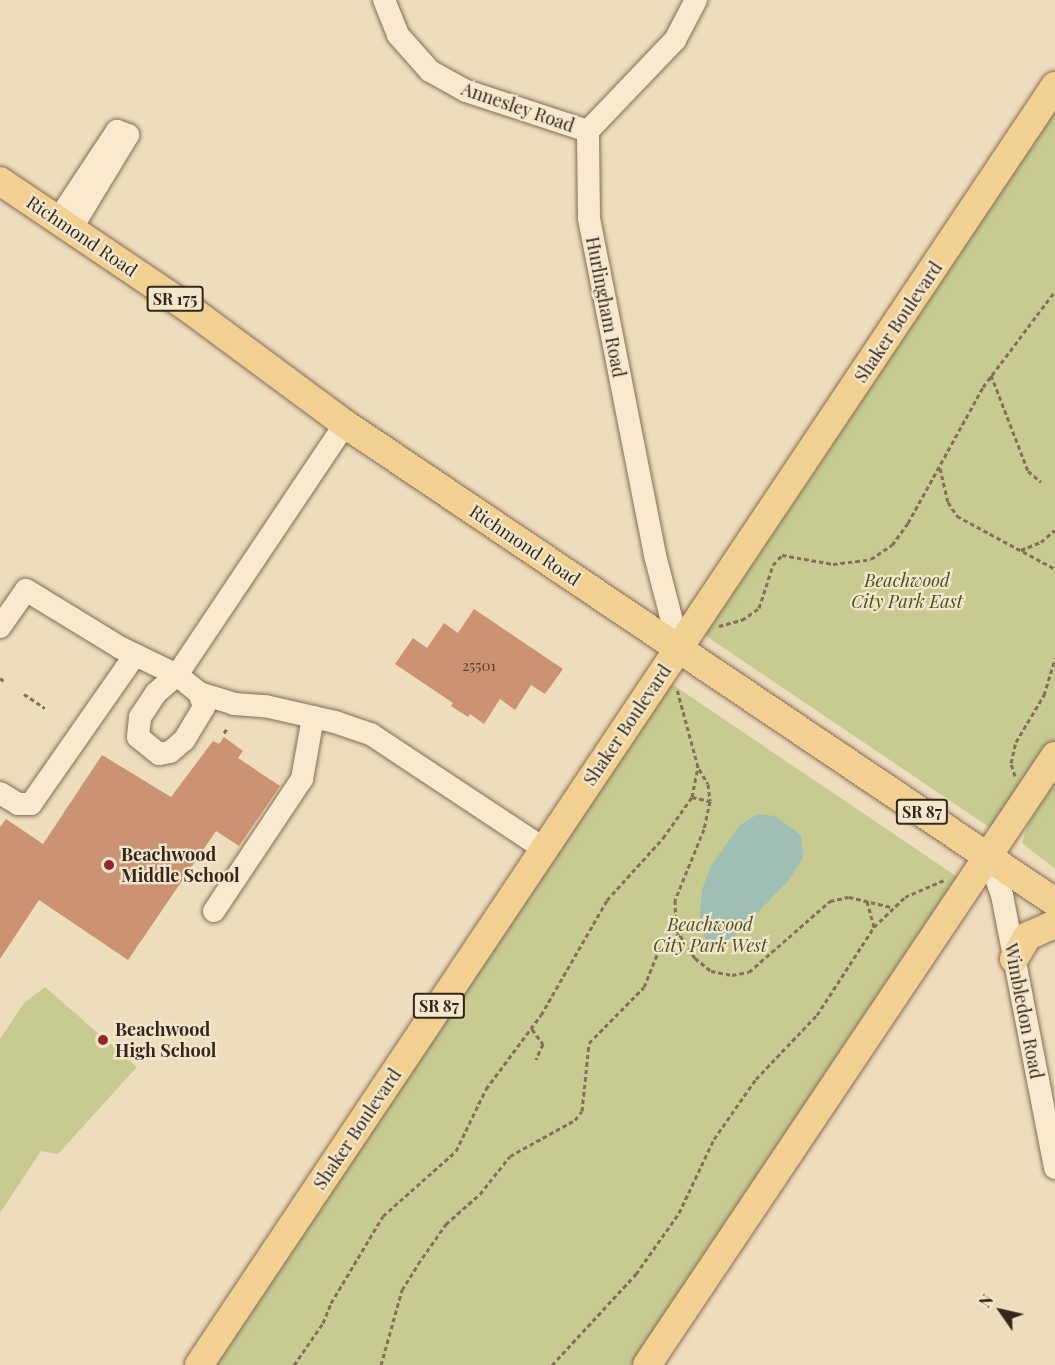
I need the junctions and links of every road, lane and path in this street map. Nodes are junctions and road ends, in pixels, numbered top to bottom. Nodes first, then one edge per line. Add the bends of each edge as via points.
1 (384, 0) edge
2 (696, 0) edge
3 (1055, 86) edge
4 (588, 131) junction
5 (0, 181) edge
6 (1055, 291) edge
7 (991, 375) junction
8 (345, 424) junction
9 (939, 466) junction
10 (1041, 482) dead end
11 (1055, 530) edge
12 (1021, 550) junction
13 (1055, 569) edge
14 (0, 627) edge
15 (712, 631) dead end
16 (679, 648) junction
17 (135, 655) junction
18 (1055, 658) edge
19 (177, 675) junction
20 (0, 678) edge
21 (4, 681) dead end
22 (675, 684) dead end
23 (199, 693) junction
24 (24, 694) dead end
25 (45, 708) dead end
26 (313, 717) junction
27 (228, 727) dead end
28 (224, 733) dead end
29 (1055, 756) edge
30 (698, 767) junction
31 (1014, 784) dead end
32 (0, 793) edge
33 (692, 797) junction
34 (710, 801) junction
35 (544, 849) junction
36 (988, 856) junction
37 (946, 879) dead end
38 (867, 901) junction
39 (1055, 902) edge
40 (891, 907) junction
41 (214, 911) dead end
42 (1055, 924) edge
43 (874, 927) junction
44 (679, 934) junction
45 (1014, 959) junction
46 (532, 1029) junction
47 (536, 1059) dead end
48 (1055, 1168) edge
49 (199, 1365) edge
50 (294, 1365) edge
51 (381, 1365) edge
52 (552, 1365) edge
53 (647, 1365) edge

1 - 4 street, Annesley Road via 398,35 430,70 466,91
2 - 4 street via 675,40
3 - 16 main road, Shaker Boulevard
4 - 16 street, Hurlingham Road via 590,218 656,561
5 - 8 main road, Richmond Road / SR 175 via 191,310
6 - 7 path
7 - 9 path
7 - 10 path via 1028,471
8 - 16 main road, Richmond Road / SR 175
8 - 19 street
9 - 12 path via 948,502 957,516
9 - 15 path via 908,523 885,552 871,559 833,564 782,555 773,565 764,600 755,612
11 - 12 path via 1041,542
12 - 13 path
14 - 17 street via 26,590
16 - 35 main road, Shaker Boulevard / SR 87
16 - 36 main road, Richmond Road / SR 87
17 - 19 street
17 - 32 street via 31,804 18,804
18 - 31 path via 1044,695 1016,742 1011,763
19 - 23 street
19 - 23 street via 156,693 140,717 138,737 147,747 159,754 170,752 184,740 204,708
20 - 21 path
22 - 30 path
23 - 26 street via 234,704 265,706
24 - 25 path
26 - 35 street via 372,735
26 - 41 street via 302,778
27 - 28 path
29 - 36 main road
30 - 33 path
30 - 34 path via 708,784
33 - 34 path
33 - 46 path via 663,838 607,900
34 - 44 path via 704,829 675,900
35 - 49 main road, Shaker Boulevard / SR 87
36 - 39 main road, Richmond Road / SR 87
36 - 45 street, Wimbledon Road via 1002,896
36 - 53 main road
37 - 40 path via 904,897
38 - 40 path
38 - 43 path
38 - 44 path via 849,897 830,901 749,972 732,975 711,971 695,958
40 - 43 path
42 - 45 main road via 1028,936
43 - 52 path via 817,1015 756,1079 714,1139 679,1213 636,1274
44 - 51 path via 659,950 644,987 589,1043 582,1111 575,1120 510,1156 480,1194 446,1224 418,1264 402,1290
45 - 48 street, Wimbledon Road
46 - 47 path via 543,1044
46 - 50 path via 486,1089 456,1151 383,1215 323,1323

